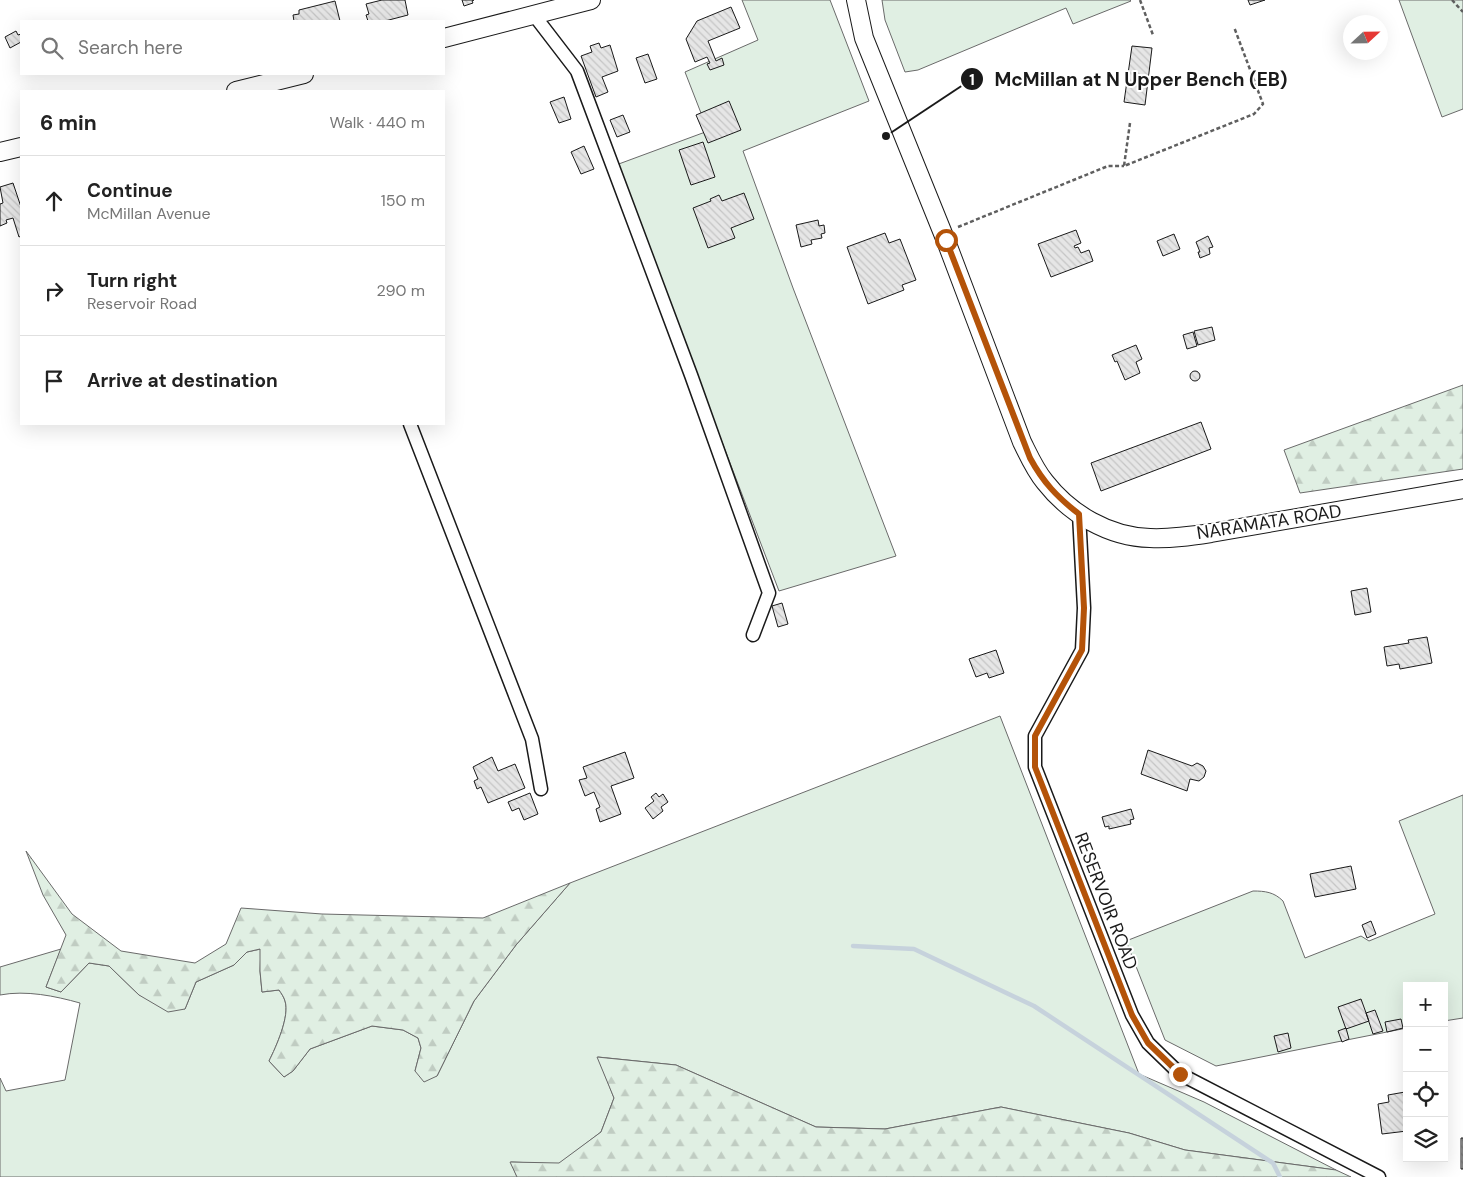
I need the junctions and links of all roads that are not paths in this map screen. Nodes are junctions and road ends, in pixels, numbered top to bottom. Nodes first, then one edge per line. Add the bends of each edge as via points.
1 (591, 0) edge
2 (856, 0) edge
3 (534, 15) junction
4 (445, 38) edge
5 (302, 75) edge
6 (280, 86) edge
7 (245, 90) edge
8 (20, 146) edge
9 (0, 152) edge
10 (410, 425) edge
11 (1463, 489) edge
12 (1079, 514) junction
13 (753, 635) dead end
14 (541, 789) dead end
15 (1379, 1177) edge

1 - 3 main road
2 - 12 main road, NARAMATA ROAD via 864,38 1030,458 1044,482
3 - 4 main road
3 - 13 street via 577,71 769,593
5 - 6 main road
6 - 7 main road
8 - 9 main road
10 - 14 street via 532,739
11 - 12 main road, NARAMATA ROAD via 1173,538 1114,532
12 - 15 street, RESERVOIR ROAD via 1084,608 1082,650 1035,736 1035,767 1132,1015 1148,1043 1180,1074

